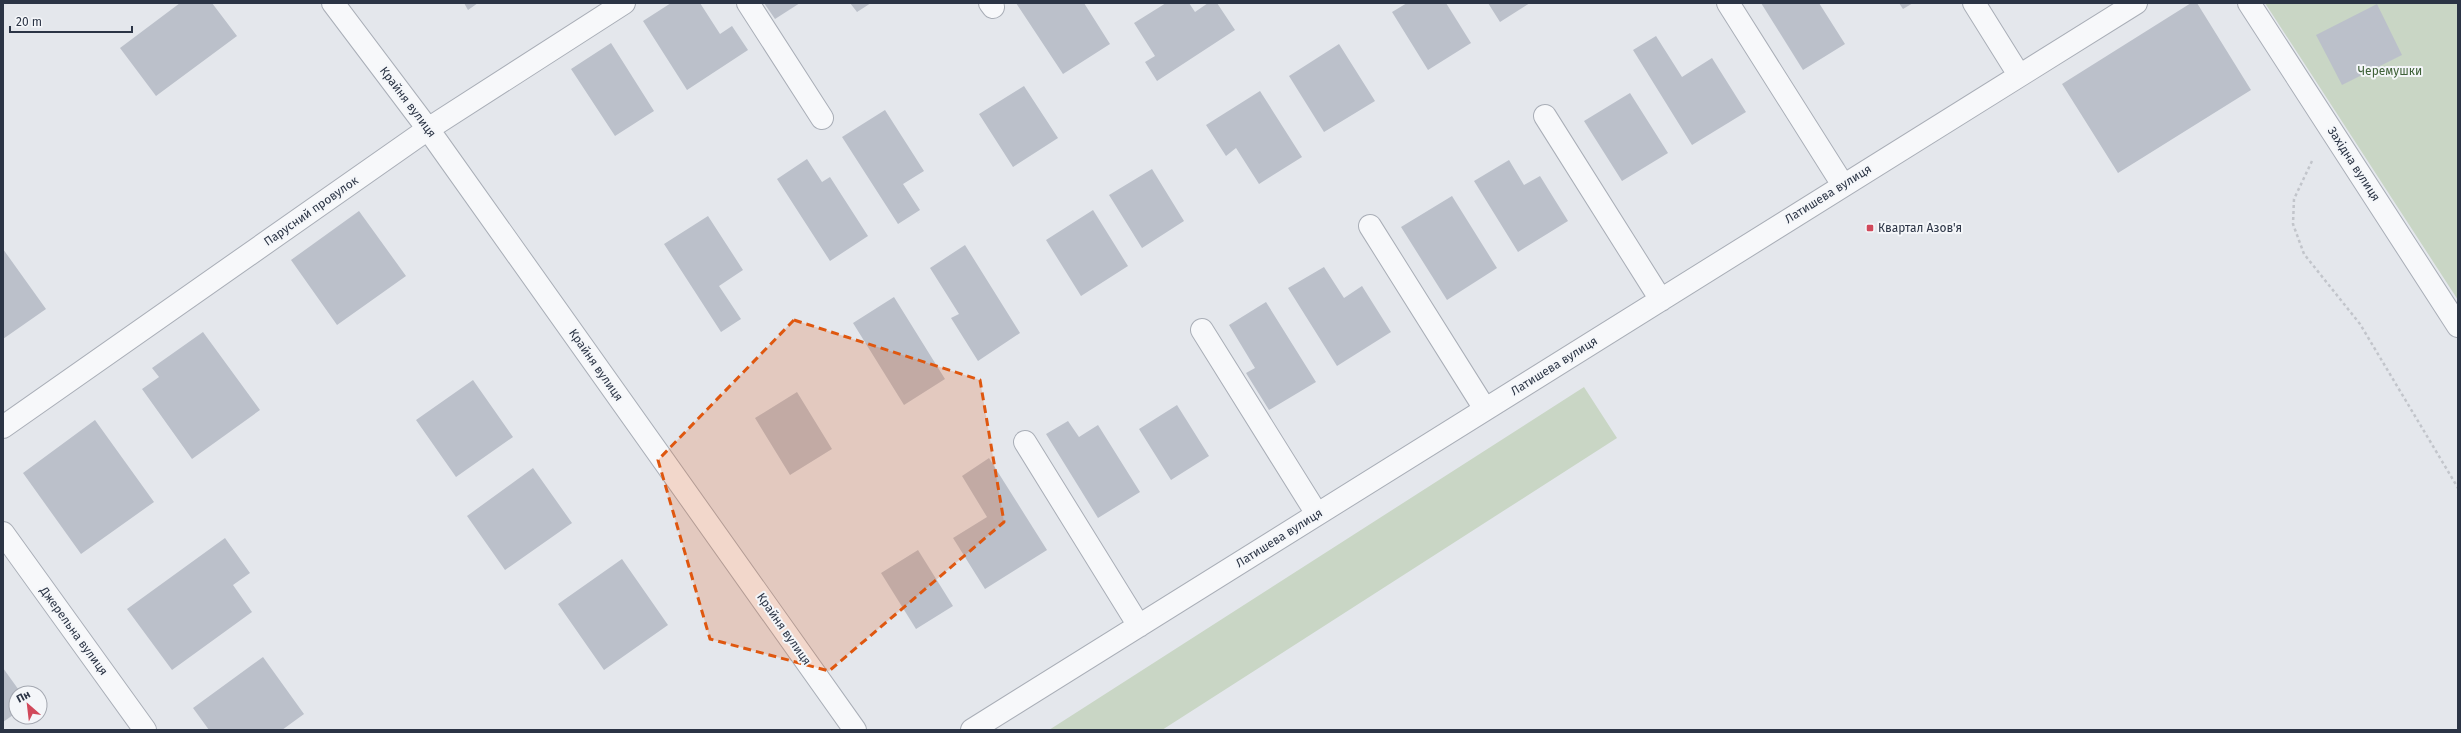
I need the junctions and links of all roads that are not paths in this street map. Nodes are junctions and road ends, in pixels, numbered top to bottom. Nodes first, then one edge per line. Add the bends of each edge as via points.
1 (334, 3) edge
2 (624, 3) edge
3 (748, 3) edge
4 (1728, 3) edge
5 (1974, 3) edge
6 (2136, 3) edge
7 (2249, 3) edge
8 (2019, 75) junction
9 (1545, 116) dead end
10 (822, 118) dead end
11 (428, 129) junction
12 (1843, 185) junction
13 (1370, 226) dead end
14 (1661, 300) junction
15 (2458, 326) edge
16 (1202, 330) dead end
17 (1485, 409) junction
18 (3, 427) edge
19 (1025, 442) dead end
20 (1317, 514) junction
21 (3, 533) edge
22 (1139, 626) junction
23 (145, 730) edge
24 (855, 730) edge
25 (972, 730) edge

1 - 11 street, Крайня вулиця
2 - 11 street, Парусний провулок
3 - 10 street
4 - 12 street
5 - 8 street
6 - 8 street, Латишева вулиця
7 - 15 street, Західна вулиця
8 - 12 street, Латишева вулиця
9 - 14 street
11 - 18 street, Парусний провулок
11 - 24 street, Крайня вулиця
12 - 14 street, Латишева вулиця
13 - 17 street
14 - 17 street, Латишева вулиця
16 - 20 street
17 - 20 street, Латишева вулиця
19 - 22 street
20 - 22 street, Латишева вулиця
21 - 23 street, Джерельна вулиця
22 - 25 street, Латишева вулиця

